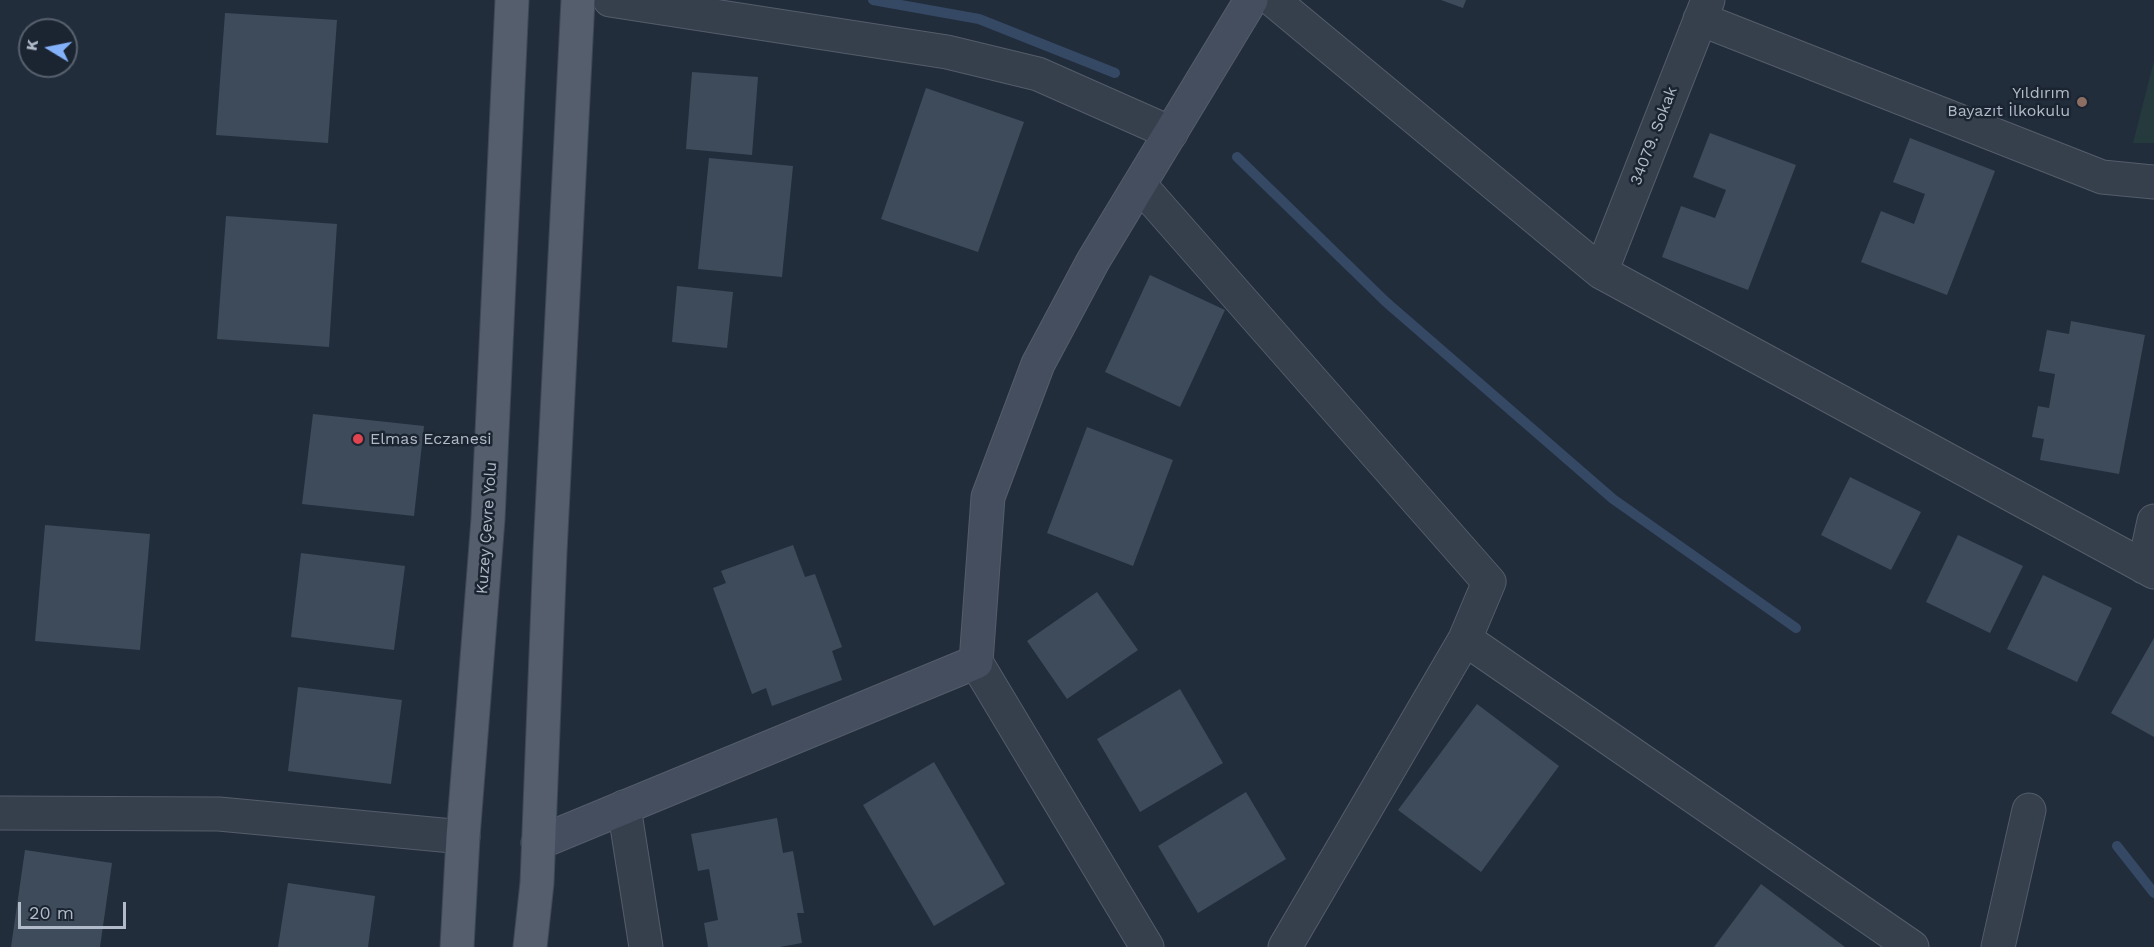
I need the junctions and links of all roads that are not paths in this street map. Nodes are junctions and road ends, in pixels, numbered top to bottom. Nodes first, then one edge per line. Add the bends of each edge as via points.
1 (512, 0) edge
2 (578, 0) edge
3 (610, 0) edge
4 (1251, 0) edge
5 (1273, 0) edge
6 (1704, 10) edge
7 (1171, 133) junction
8 (2154, 182) edge
9 (1140, 184) junction
10 (1601, 272) junction
11 (2154, 521) edge
12 (2149, 569) edge
13 (1465, 639) junction
14 (976, 662) junction
15 (624, 807) junction
16 (2029, 810) dead end
17 (0, 813) edge
18 (463, 837) junction
19 (538, 843) junction
20 (457, 947) edge
21 (530, 947) edge
22 (646, 947) edge
23 (1147, 947) edge
24 (1285, 947) edge
25 (1911, 947) edge
26 (1998, 947) edge

1 - 18 main road, Kuzey Çevre Yolu via 488,519
2 - 19 main road
3 - 7 street via 947,52 1038,74
4 - 7 street
5 - 10 street
6 - 8 street via 2102,177
6 - 10 street, 34079. Sokak
7 - 9 street
9 - 13 street via 1489,582
9 - 14 street via 1038,364 988,496
10 - 12 street
11 - 12 street
13 - 24 street
13 - 25 street
14 - 15 street
14 - 23 street
15 - 19 street
15 - 22 street
16 - 26 street
17 - 18 street via 219,814
18 - 20 main road, Kuzey Çevre Yolu
19 - 21 main road

